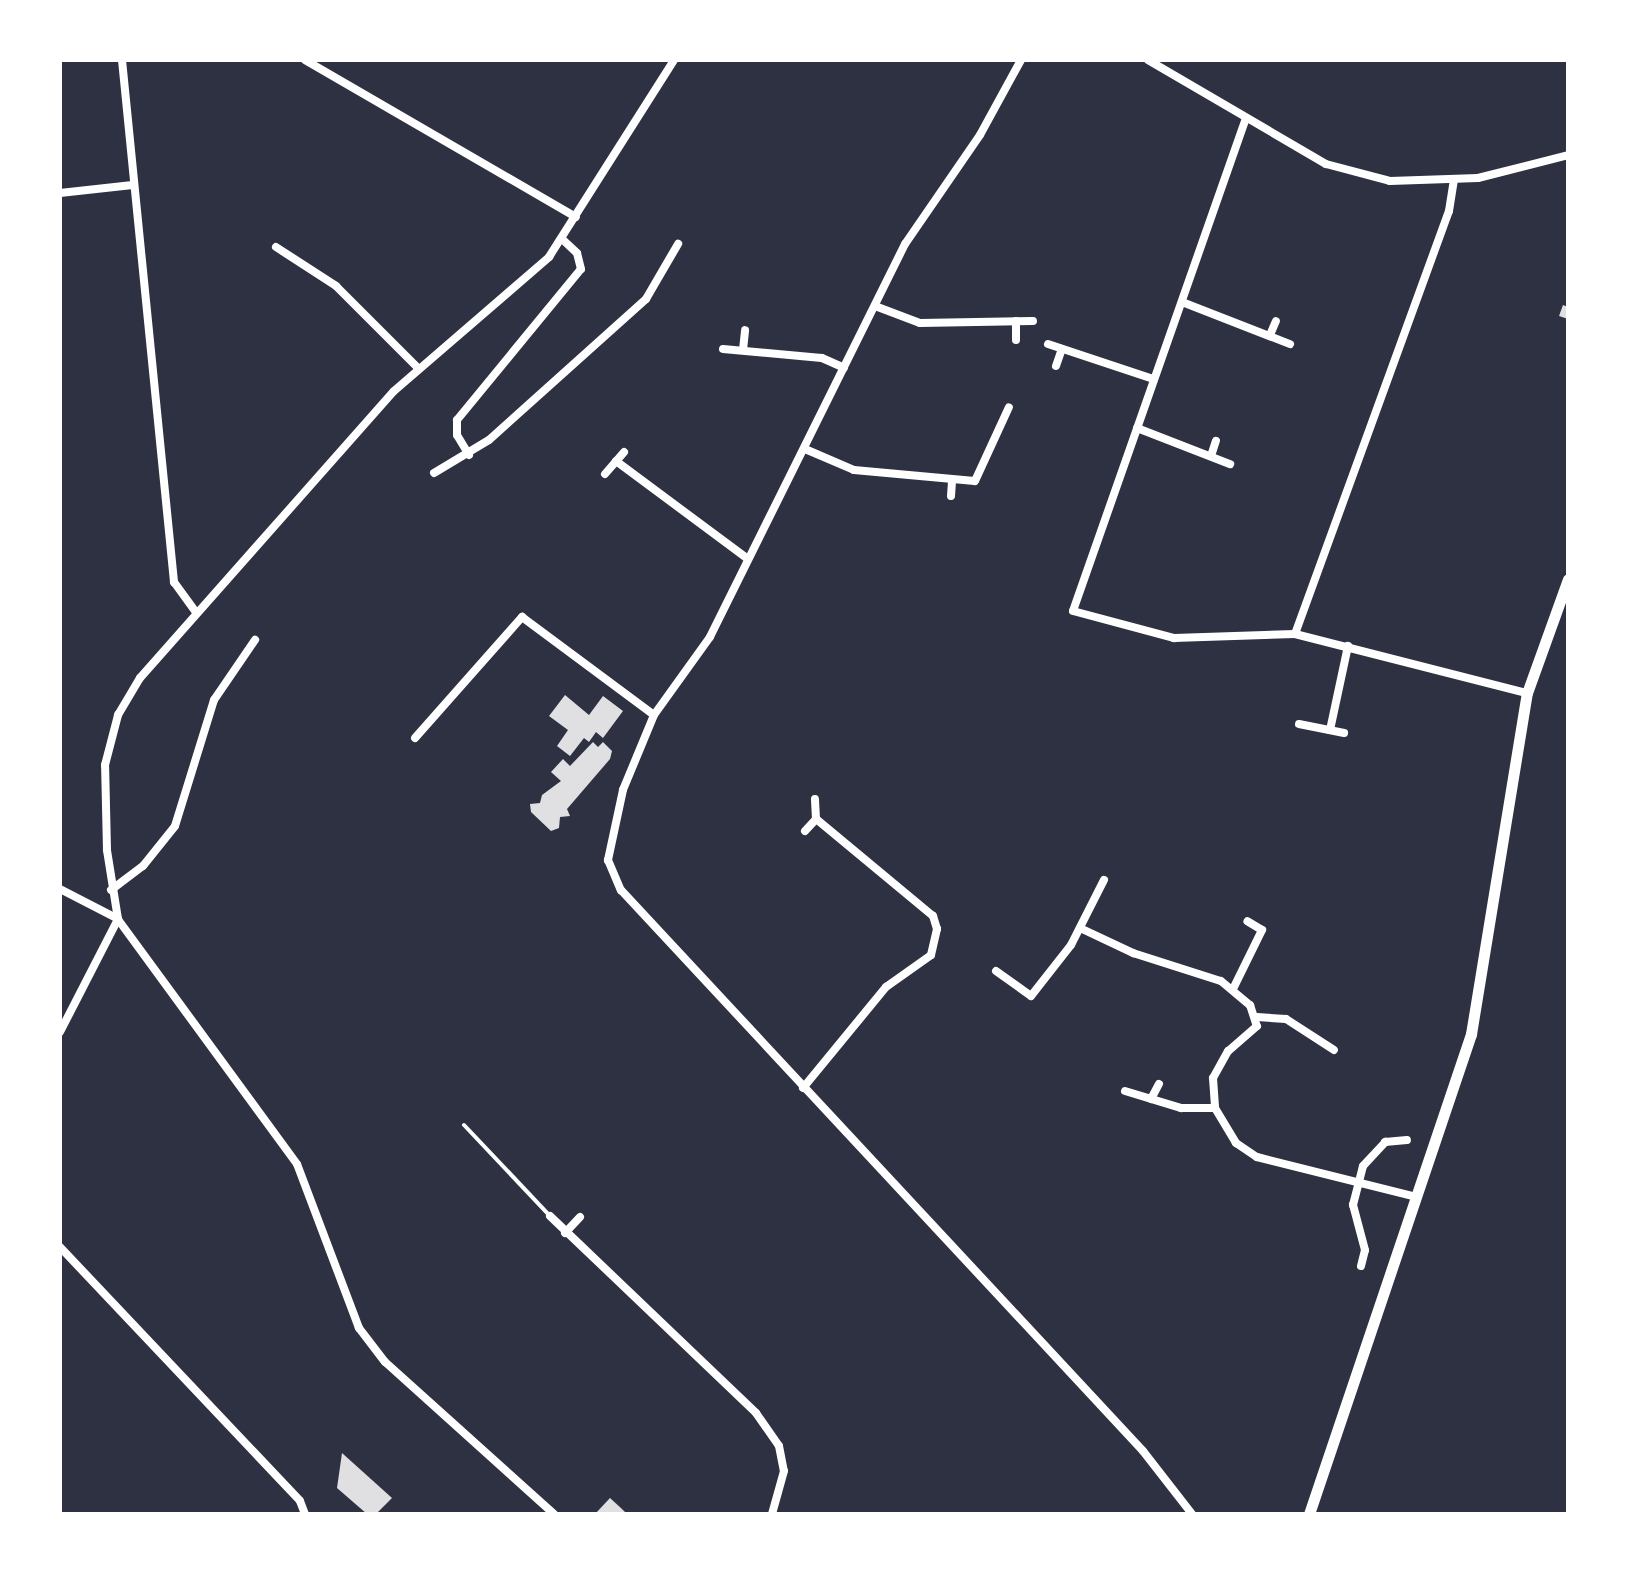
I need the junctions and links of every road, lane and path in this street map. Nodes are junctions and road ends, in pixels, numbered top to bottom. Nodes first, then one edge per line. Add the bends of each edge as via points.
1 (122, 60) edge
2 (305, 60) edge
3 (674, 60) edge
4 (1021, 60) edge
5 (1148, 60) edge
6 (1246, 118) junction
7 (1568, 155) edge
8 (1454, 180) junction
9 (133, 185) junction
10 (60, 193) edge
11 (576, 217) junction
12 (562, 239) junction
13 (678, 244) dead end
14 (276, 247) dead end
15 (1182, 302) junction
16 (875, 306) junction
17 (1016, 321) junction
18 (1033, 321) dead end
19 (1276, 321) dead end
20 (745, 330) dead end
21 (1270, 335) junction
22 (1016, 340) dead end
23 (1048, 344) dead end
24 (1290, 344) dead end
25 (723, 349) dead end
26 (1062, 349) junction
27 (743, 350) junction
28 (1056, 366) dead end
29 (418, 368) junction
30 (844, 368) junction
31 (1153, 379) junction
32 (1009, 407) dead end
33 (1137, 428) junction
34 (1216, 441) dead end
35 (805, 449) junction
36 (624, 452) dead end
37 (469, 455) junction
38 (1211, 456) junction
39 (616, 461) junction
40 (1230, 464) dead end
41 (434, 473) dead end
42 (605, 474) dead end
43 (952, 480) junction
44 (951, 496) dead end
45 (748, 559) junction
46 (1568, 579) edge
47 (195, 611) junction
48 (1295, 634) junction
49 (255, 640) dead end
50 (1348, 646) junction
51 (1527, 693) junction
52 (654, 715) junction
53 (1299, 724) dead end
54 (1330, 730) junction
55 (1344, 733) dead end
56 (415, 738) dead end
57 (815, 799) dead end
58 (816, 819) junction
59 (805, 831) dead end
60 (1104, 880) dead end
61 (60, 889) edge
62 (111, 890) junction
63 (118, 919) junction
64 (1247, 921) dead end
65 (1080, 928) junction
66 (996, 971) dead end
67 (1233, 989) junction
68 (1257, 1017) junction
69 (60, 1032) edge
70 (1334, 1050) dead end
71 (1159, 1084) dead end
72 (803, 1088) junction
73 (1125, 1091) dead end
74 (1151, 1099) junction
75 (1215, 1108) junction
76 (464, 1125) dead end
77 (1407, 1140) dead end
78 (1359, 1182) junction
79 (1416, 1197) junction
80 (550, 1216) joint
81 (580, 1217) dead end
82 (565, 1233) junction
83 (60, 1247) edge
84 (1361, 1266) dead end
85 (305, 1514) edge
86 (554, 1514) edge
87 (772, 1514) edge
88 (1192, 1514) edge
89 (1309, 1514) edge

1 - 9 street
2 - 11 street
3 - 11 street
4 - 16 street via 980,135 905,244
5 - 6 street
6 - 8 street via 1326,164 1390,181
6 - 15 street
7 - 8 street via 1507,174
8 - 48 street via 1449,211
9 - 10 street
9 - 47 street via 174,582
11 - 12 street
12 - 29 street via 520,286
12 - 37 street via 577,253 581,269 457,420 457,435
13 - 37 street via 646,299
14 - 29 street via 336,286
15 - 21 street
15 - 31 street
16 - 17 street via 920,323
16 - 30 street
17 - 18 street
17 - 22 street
19 - 21 street
20 - 27 street
21 - 24 street
23 - 26 street
25 - 27 street
26 - 28 street
26 - 31 street
27 - 30 street via 822,358
29 - 47 street
30 - 35 street
31 - 33 street
32 - 43 street via 975,481
33 - 38 street
33 - 48 street via 1073,611 1174,638
34 - 38 street
35 - 43 street via 854,470
35 - 45 street
36 - 39 street
37 - 41 street
38 - 40 street
39 - 42 street
39 - 45 street
43 - 44 street
45 - 52 street via 710,637
46 - 51 main road
47 - 62 street via 140,678 112,730 104,796
48 - 50 street
49 - 62 street via 214,700 175,826 143,866
50 - 51 street
50 - 54 street
51 - 79 main road via 1471,1034
52 - 56 street via 522,617
52 - 72 street via 623,790 608,860 612,875
53 - 54 street
54 - 55 street
57 - 58 street
58 - 59 street
58 - 72 street via 933,916 937,929 931,955 886,987
60 - 65 street
61 - 63 street
62 - 63 street
63 - 69 street
63 - 86 street via 297,1164 359,1328 385,1362
64 - 67 street via 1262,930
65 - 66 street via 1031,996
65 - 67 street
67 - 68 street
68 - 70 street via 1286,1019
68 - 75 street via 1254,1030 1228,1051 1213,1078
71 - 74 street
72 - 88 street via 1143,1451
73 - 74 street
74 - 75 street via 1181,1108
75 - 78 street via 1236,1143 1257,1157
76 - 80 lane
77 - 78 street via 1385,1142 1372,1152
78 - 79 street
78 - 84 street via 1353,1205 1365,1250
79 - 89 main road
80 - 82 street
81 - 82 street
82 - 87 street via 756,1413 779,1446 784,1471
83 - 85 street via 300,1501

